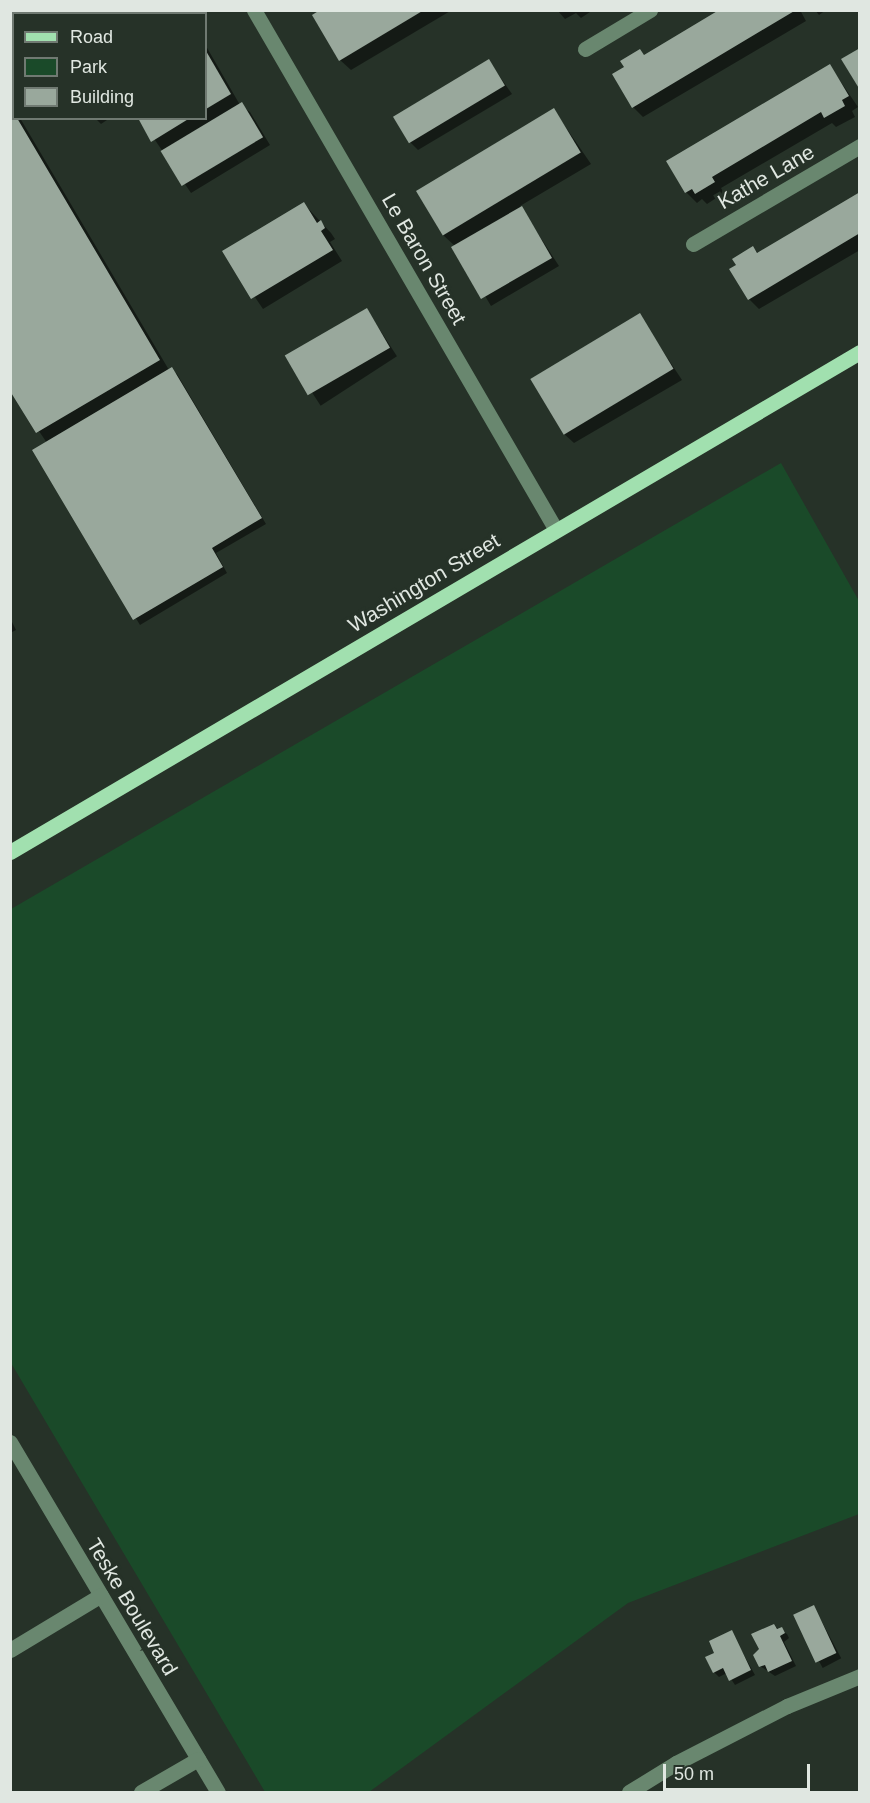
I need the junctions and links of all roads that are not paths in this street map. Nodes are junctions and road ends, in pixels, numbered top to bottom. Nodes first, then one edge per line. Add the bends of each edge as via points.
1 (254, 10) edge
2 (650, 10) edge
3 (585, 49) dead end
4 (860, 147) edge
5 (693, 244) dead end
6 (860, 352) edge
7 (556, 530) junction
8 (10, 852) edge
9 (10, 1442) edge
10 (16, 1462) edge
11 (101, 1595) junction
12 (10, 1650) edge
13 (860, 1676) edge
14 (198, 1759) junction
15 (141, 1792) edge
16 (218, 1792) edge
17 (629, 1792) edge

1 - 7 street, Le Baron Street
2 - 3 street
4 - 5 street, Kathe Lane
6 - 7 main road, Washington Street
7 - 8 main road, Washington Street
9 - 10 street, Teske Boulevard
10 - 11 street, Teske Boulevard
11 - 12 street
11 - 14 street, Teske Boulevard
13 - 17 street via 787,1706 676,1763
14 - 15 street
14 - 16 street, Teske Boulevard

